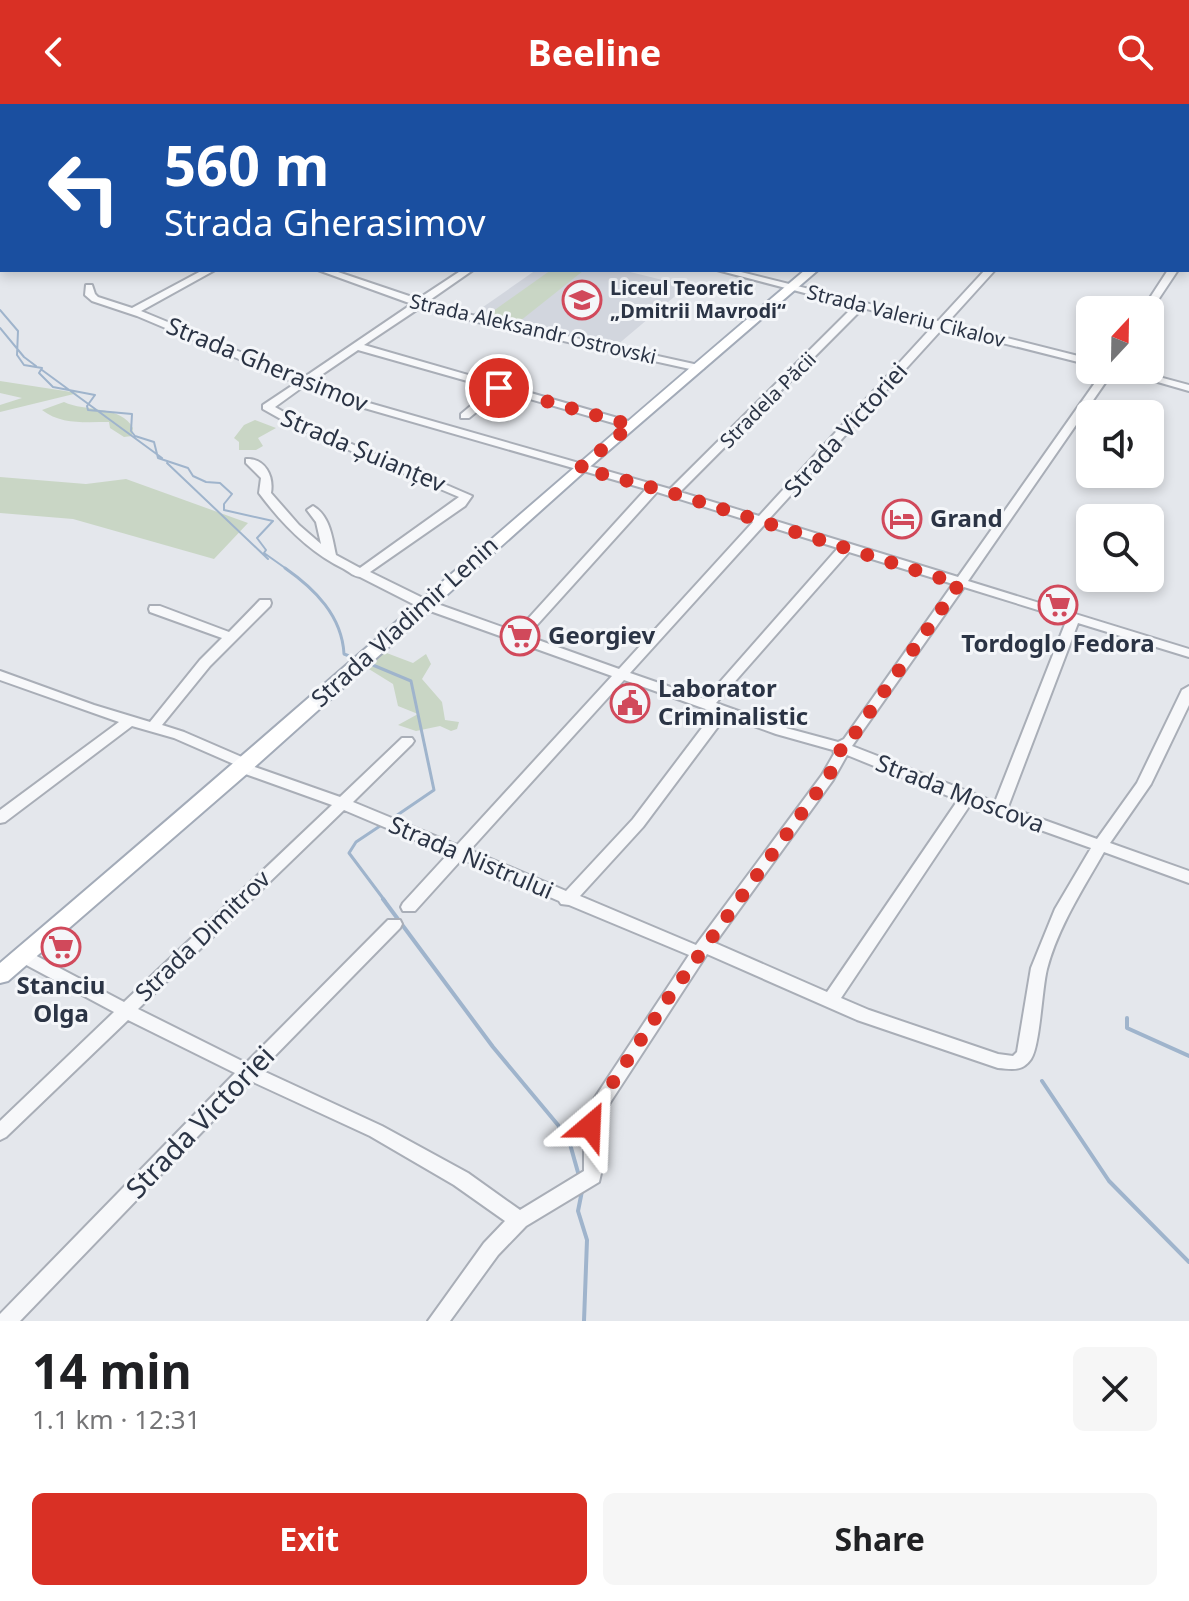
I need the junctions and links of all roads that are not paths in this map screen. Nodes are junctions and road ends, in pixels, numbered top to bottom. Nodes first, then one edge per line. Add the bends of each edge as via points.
1 (206, 272) edge
2 (328, 272) edge
3 (465, 272) edge
4 (730, 272) edge
5 (810, 272) edge
6 (988, 272) edge
7 (1172, 272) edge
8 (89, 287) dead end
9 (793, 288) junction
10 (1156, 296) edge
11 (862, 304) junction
12 (419, 305) junction
13 (134, 311) junction
14 (941, 324) junction
15 (356, 346) junction
16 (1076, 358) edge
17 (699, 368) junction
18 (1164, 381) edge
19 (301, 382) junction
20 (1099, 384) edge
21 (499, 388) junction
22 (1189, 388) edge
23 (465, 416) dead end
24 (631, 425) junction
25 (250, 461) dead end
26 (580, 468) junction
27 (654, 488) junction
28 (672, 493) junction
29 (313, 510) dead end
30 (761, 523) junction
31 (845, 548) junction
32 (330, 556) junction
33 (359, 574) junction
34 (959, 584) junction
35 (265, 603) dead end
36 (424, 604) junction
37 (155, 609) dead end
38 (1074, 617) junction
39 (231, 637) junction
40 (519, 637) junction
41 (1189, 653) edge
42 (621, 674) junction
43 (0, 675) edge
44 (1189, 690) edge
45 (716, 707) junction
46 (130, 720) junction
47 (153, 727) junction
48 (407, 741) dead end
49 (840, 747) junction
50 (244, 766) junction
51 (967, 798) junction
52 (342, 803) junction
53 (1000, 808) junction
54 (0, 818) edge
55 (1100, 846) junction
56 (462, 852) junction
57 (1189, 877) edge
58 (567, 900) junction
59 (409, 907) dead end
60 (394, 924) dead end
61 (702, 950) junction
62 (9, 963) edge
63 (830, 1002) junction
64 (127, 1011) junction
65 (247, 1072) junction
66 (0, 1132) edge
67 (519, 1220) junction
68 (7, 1321) edge
69 (438, 1321) edge

1 - 13 street
2 - 12 street, Strada Aleksandr Ostrovski
3 - 12 street
4 - 9 street, Strada Valeriu Cikalov
5 - 9 main road, Strada Vladimir Lenin
6 - 14 street, Strada Victoriei
7 - 10 street
8 - 13 street, Strada Gherasimov via 95,299
9 - 11 street, Strada Valeriu Cikalov
9 - 17 main road, Strada Vladimir Lenin
11 - 14 street, Strada Valeriu Cikalov
11 - 28 street, Stradela Păcii
12 - 15 street
12 - 17 street, Strada Aleksandr Ostrovski
13 - 19 street, Strada Gherasimov
14 - 16 street, Strada Valeriu Cikalov
14 - 30 street, Strada Victoriei
15 - 19 street
15 - 21 street
17 - 24 main road, Strada Vladimir Lenin
18 - 22 street
19 - 26 street, Strada Gherasimov
19 - 33 street, Strada Șuianțev via 267,409 466,496
20 - 34 street
21 - 23 street
21 - 24 street
24 - 26 main road, Strada Vladimir Lenin
25 - 32 street, Strada Moscova via 266,472 265,493 274,505 300,535
26 - 27 street, Strada Gherasimov
26 - 36 main road, Strada Vladimir Lenin
27 - 28 street, Strada Gherasimov
27 - 40 street
28 - 30 street, Strada Gherasimov
29 - 32 street via 325,529
30 - 31 street, Strada Gherasimov
30 - 42 street, Strada Victoriei
31 - 34 street, Strada Gherasimov
31 - 45 street
32 - 33 street, Strada Moscova
33 - 36 street, Strada Moscova
34 - 38 street, Strada Gherasimov
34 - 49 street via 849,742
35 - 39 street
36 - 40 street, Strada Moscova
36 - 50 main road, Strada Vladimir Lenin
37 - 39 street
38 - 41 street, Strada Gherasimov
38 - 53 street
39 - 47 street
40 - 42 street, Strada Moscova
42 - 45 street, Strada Moscova
42 - 56 street, Strada Victoriei
43 - 46 street, Strada Nistrului
44 - 55 street via 1144,784
45 - 49 street, Strada Moscova
45 - 58 street via 632,830
46 - 47 street, Strada Nistrului
46 - 54 street
47 - 50 street, Strada Nistrului
48 - 52 street, Strada Dimitrov
49 - 51 street, Strada Moscova
49 - 61 street via 828,777
50 - 52 street, Strada Nistrului
50 - 62 main road, Strada Vladimir Lenin
51 - 53 street, Strada Moscova
51 - 63 street
52 - 56 street, Strada Nistrului
52 - 64 street, Strada Dimitrov
53 - 55 street, Strada Moscova
55 - 57 street, Strada Moscova
55 - 63 street, Strada Nistrului via 1047,947 1025,1054 1017,1063 908,1032
56 - 58 street, Strada Nistrului
56 - 59 street, Strada Victoriei
58 - 61 street, Strada Nistrului
60 - 65 street, Strada Victoriei
61 - 63 street, Strada Nistrului
61 - 67 street via 593,1114 592,1176
62 - 64 street
64 - 65 street
64 - 66 street, Strada Dimitrov
65 - 67 street via 376,1131 461,1179
65 - 68 street, Strada Victoriei
67 - 69 street

